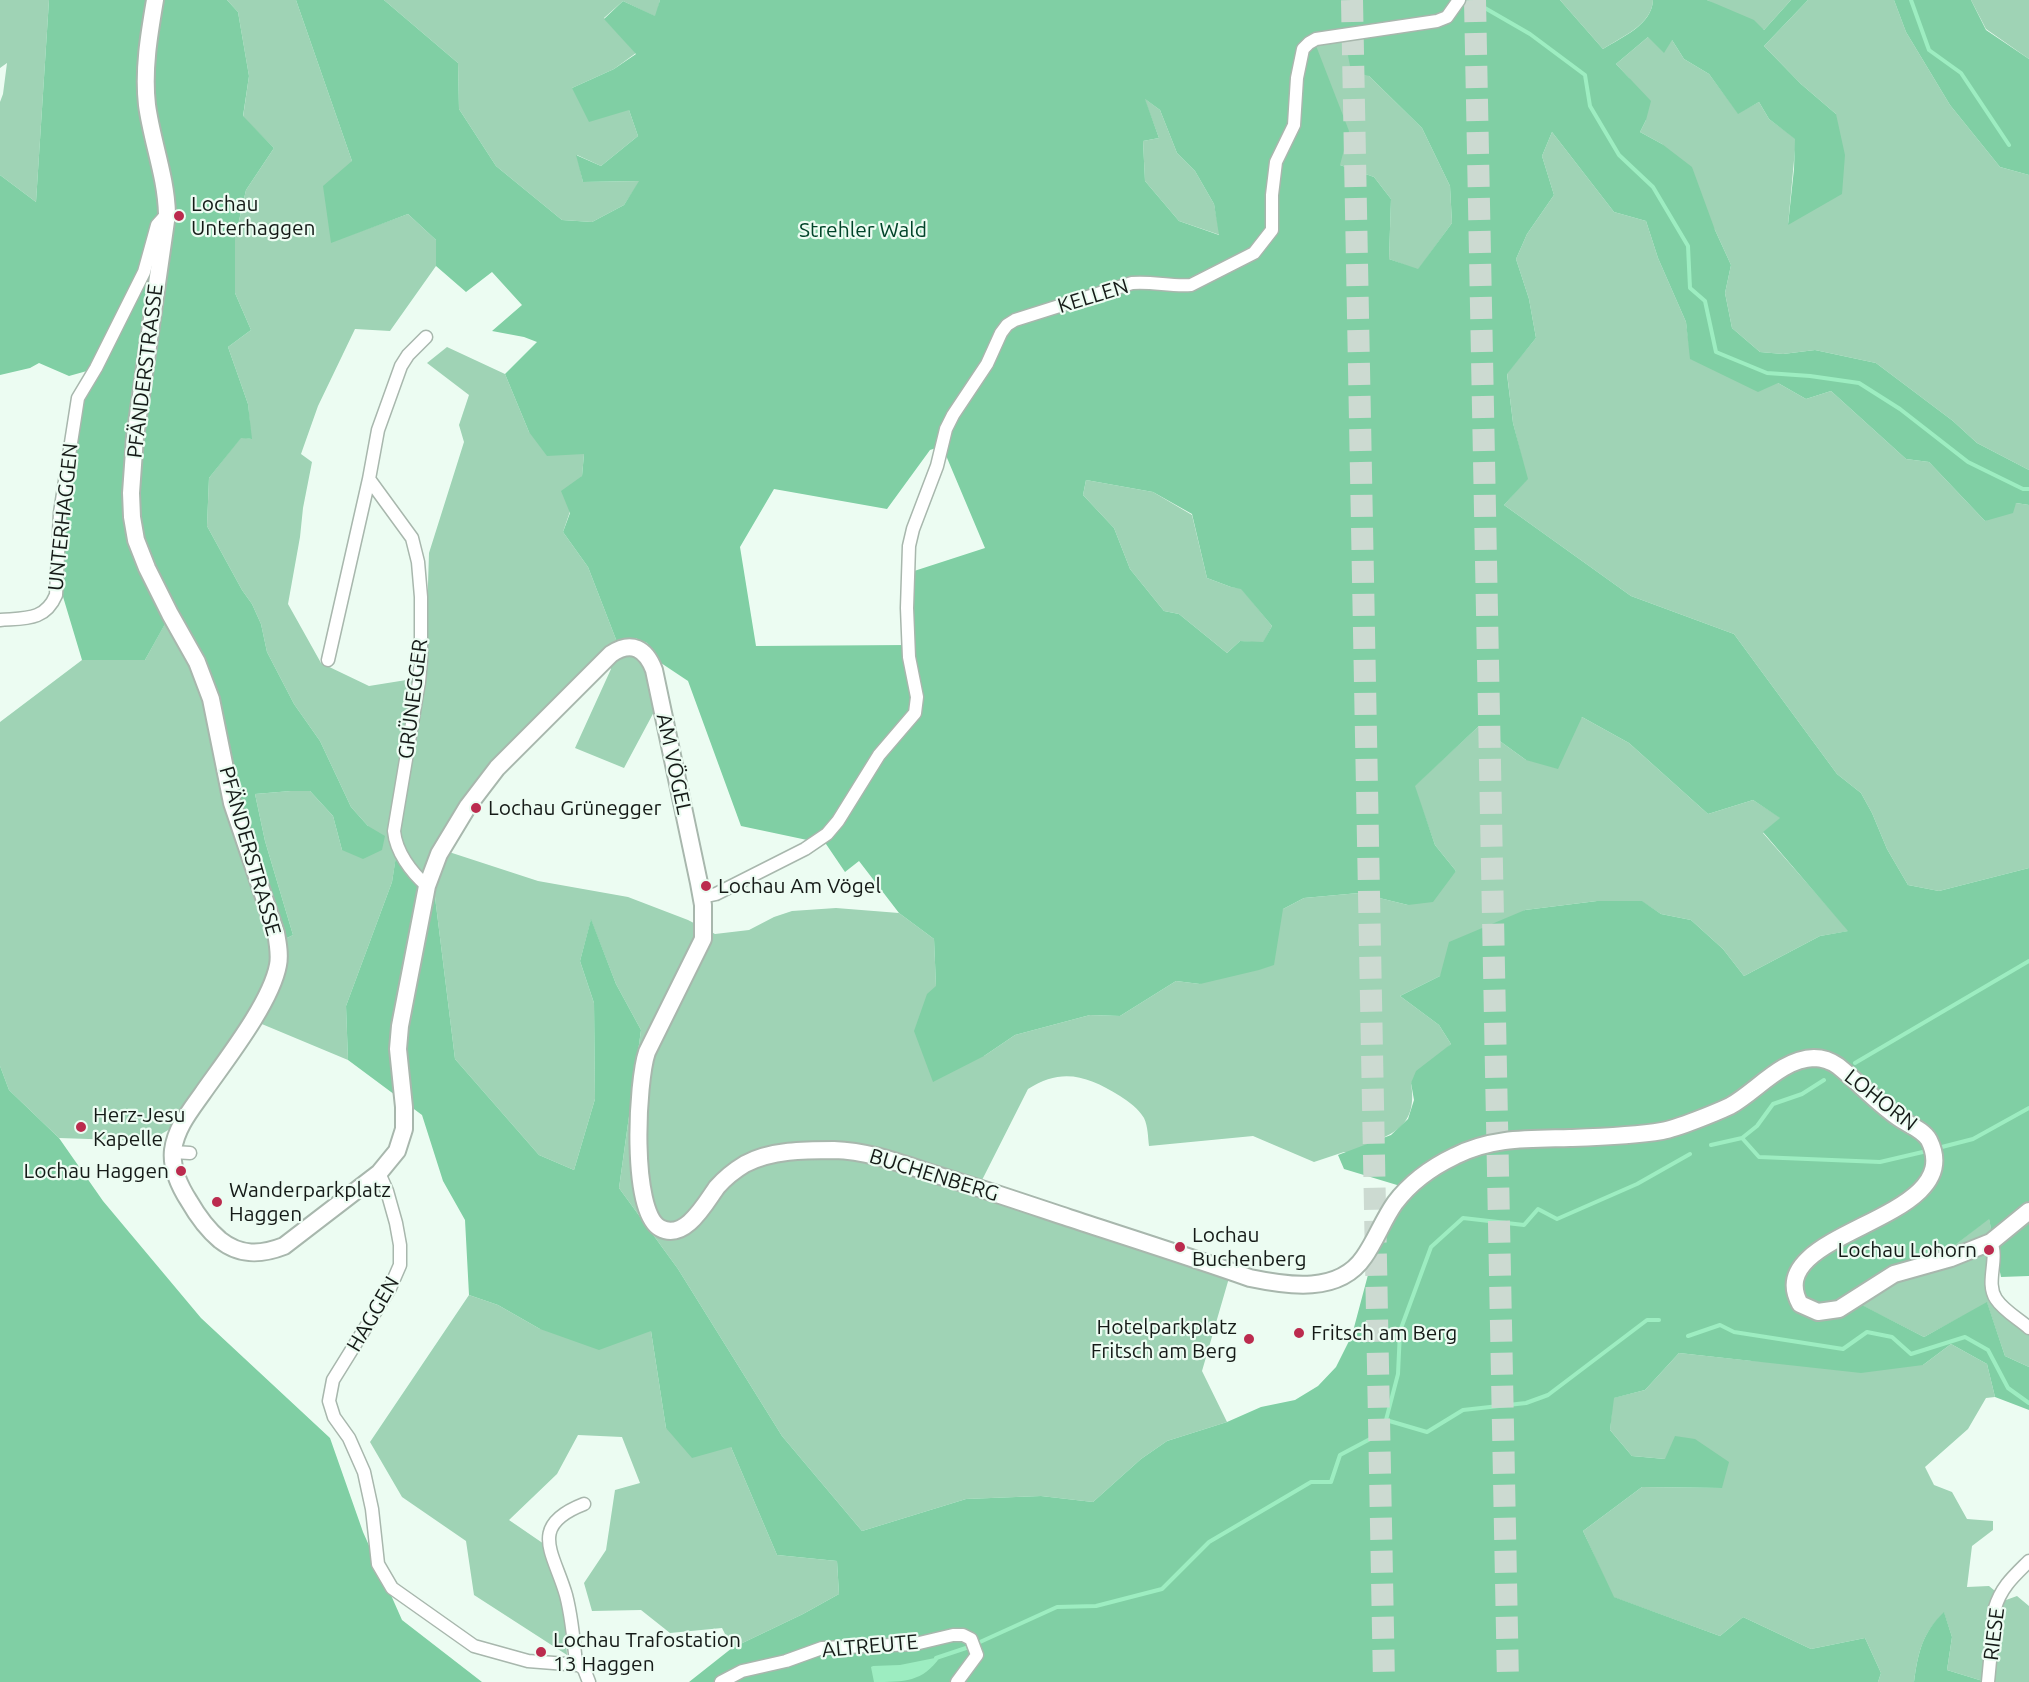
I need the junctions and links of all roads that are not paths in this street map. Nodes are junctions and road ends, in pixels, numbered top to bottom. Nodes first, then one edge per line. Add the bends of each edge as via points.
1 (155, 0) edge
2 (1459, 0) edge
3 (166, 214) junction
4 (426, 337) dead end
5 (369, 479) junction
6 (0, 620) edge
7 (626, 647) joint
8 (328, 660) dead end
9 (427, 886) junction
10 (702, 897) junction
11 (668, 1011) joint
12 (379, 1173) junction
13 (1406, 1190) joint
14 (2029, 1211) edge
15 (1991, 1242) junction
16 (2029, 1328) edge
17 (584, 1504) dead end
18 (2029, 1562) edge
19 (576, 1665) junction
20 (589, 1682) edge
21 (721, 1682) edge
22 (957, 1682) edge
23 (1988, 1682) edge

1 - 3 street, PFÄNDERSTRASSE via 146,80 165,184
2 - 10 street, KELLEN via 1447,17 1437,21 1316,39 1303,49 1294,125 1276,162 1272,230 1254,253 1191,285 1132,283 1015,320 1001,333 987,364 946,429 909,546 909,657 917,702 912,718 879,755 827,834 716,894
3 - 6 street, UNTERHAGGEN via 158,225 144,272 78,398 60,513 56,595 41,614
3 - 12 street, PFÄNDERSTRASSE via 135,436 132,516 147,568 197,663 211,699 232,803 279,950 276,975 261,1006 178,1133 179,1182 202,1220 223,1242 252,1253 284,1246
4 - 5 street via 401,366 378,430
5 - 8 street
5 - 9 street, GRÜNEGGER via 416,547 421,661 394,831 404,858
7 - 9 street, PFÄNDERSTRASSE via 611,654 497,768 439,854
7 - 10 street, AM VÖGEL via 644,652 654,670
9 - 12 street, PFÄNDERSTRASSE via 400,1026 404,1129 397,1151
10 - 11 street, AM VÖGEL via 703,939
11 - 13 street, BUCHENBERG via 645,1060 639,1120 642,1191 652,1218 662,1229 689,1224 726,1178 755,1160 787,1153 843,1150 978,1188 1250,1278 1302,1285 1329,1281 1355,1267
12 - 19 street, HAGGEN via 396,1223 400,1264 390,1288 333,1380 329,1401 362,1465 370,1498 376,1559 392,1588 481,1649 539,1663
13 - 15 street, LOHORN via 1454,1156 1488,1143 1664,1130 1730,1106 1783,1069 1813,1058 1837,1065 1895,1116 1926,1136 1931,1147 1931,1176 1911,1199 1825,1245 1810,1258 1795,1281 1800,1304 1818,1312 1839,1309 1894,1274
14 - 15 street, LOHORN
15 - 16 street via 1995,1252 1993,1292
17 - 19 street via 559,1517 549,1536 550,1553 568,1603
18 - 23 street, RIESE via 1998,1598
19 - 20 street via 584,1669
21 - 22 street, ALTREUTE via 742,1671 822,1648 915,1644 963,1635 974,1645 977,1655

